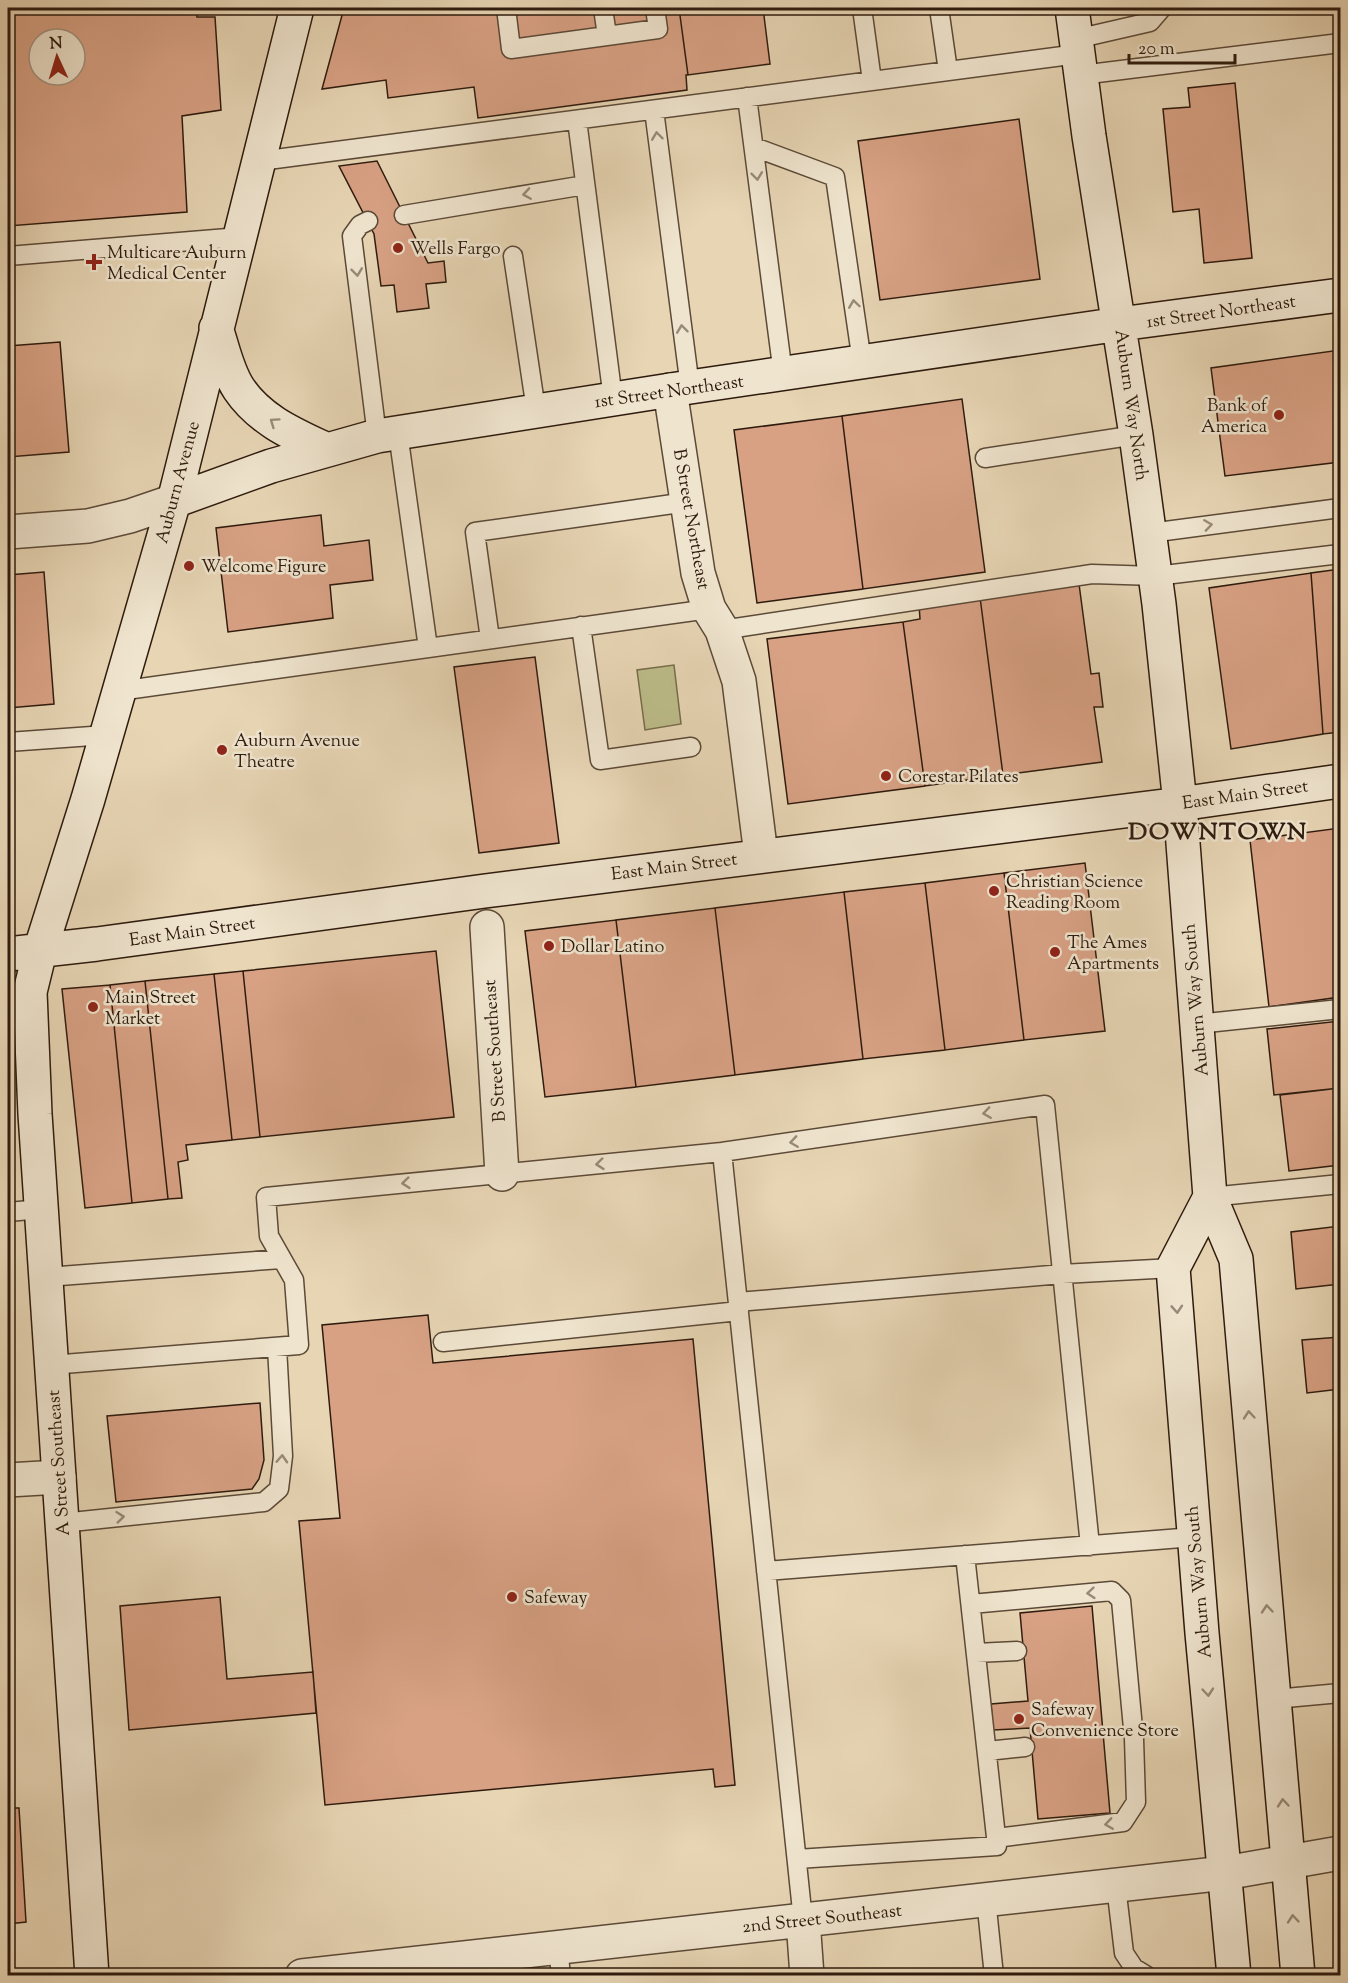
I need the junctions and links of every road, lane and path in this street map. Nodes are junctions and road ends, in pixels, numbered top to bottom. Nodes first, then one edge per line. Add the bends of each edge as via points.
1 (297, 8) edge
2 (506, 8) edge
3 (603, 8) edge
4 (655, 8) edge
5 (862, 8) edge
6 (939, 8) edge
7 (1162, 8) edge
8 (607, 36) junction
9 (1341, 43) edge
10 (1077, 44) edge
11 (948, 71) junction
12 (872, 81) junction
13 (747, 97) junction
14 (654, 110) junction
15 (577, 120) junction
16 (754, 147) junction
17 (260, 161) junction
18 (585, 185) junction
19 (404, 215) dead end
20 (368, 221) dead end
21 (240, 237) junction
22 (8, 256) edge
23 (513, 256) dead end
24 (1341, 295) edge
25 (1120, 324) junction
26 (216, 328) junction
27 (862, 362) junction
28 (783, 374) junction
29 (680, 389) junction
30 (613, 399) junction
31 (536, 410) junction
32 (387, 434) junction
33 (1136, 435) junction
34 (325, 449) junction
35 (985, 458) dead end
36 (174, 501) junction
37 (687, 502) junction
38 (1341, 508) edge
39 (8, 532) edge
40 (1150, 533) junction
41 (1341, 554) edge
42 (1156, 576) junction
43 (715, 620) junction
44 (581, 626) junction
45 (490, 639) junction
46 (428, 648) junction
47 (119, 691) junction
48 (106, 735) junction
49 (8, 742) edge
50 (691, 747) dead end
51 (1341, 781) edge
52 (1180, 804) junction
53 (761, 855) junction
54 (487, 927) dead end
55 (40, 951) junction
56 (8, 954) edge
57 (1341, 1009) edge
58 (1197, 1024) junction
59 (722, 1152) junction
60 (502, 1174) junction
61 (1341, 1184) edge
62 (1210, 1197) junction
63 (41, 1209) junction
64 (8, 1212) edge
65 (281, 1258) junction
66 (1173, 1268) junction
67 (1062, 1274) junction
68 (46, 1277) junction
69 (738, 1307) junction
70 (443, 1342) dead end
71 (277, 1347) junction
72 (51, 1365) junction
73 (58, 1477) junction
74 (8, 1480) edge
75 (62, 1523) junction
76 (1194, 1537) junction
77 (1090, 1546) junction
78 (965, 1556) junction
79 (766, 1571) junction
80 (971, 1604) junction
81 (1017, 1650) dead end
82 (976, 1653) junction
83 (1341, 1693) edge
84 (1275, 1699) junction
85 (1025, 1747) dead end
86 (987, 1751) junction
87 (996, 1838) junction
88 (1341, 1853) edge
89 (797, 1859) junction
90 (1288, 1862) junction
91 (1225, 1873) junction
92 (1116, 1886) junction
93 (986, 1899) junction
94 (803, 1920) junction
95 (560, 1961) edge
96 (1138, 1973) edge
97 (305, 1975) edge
98 (92, 1976) edge
99 (807, 1976) edge
100 (994, 1976) edge
101 (1234, 1976) edge
102 (1298, 1976) edge

1 - 17 main road, Auburn Avenue
2 - 8 lane via 511,49
3 - 8 lane
4 - 8 lane via 658,29
5 - 12 lane
6 - 11 lane
7 - 10 lane via 1150,22
9 - 10 lane
10 - 11 lane
10 - 25 main road, Auburn Way North
11 - 12 lane
12 - 13 lane
13 - 14 lane
13 - 16 lane
14 - 15 lane via 632,105
29 -> 14 lane
15 - 17 lane via 537,118
15 - 18 lane
27 -> 16 lane via 836,177
16 -> 28 lane
17 - 21 main road, Auburn Avenue
18 -> 19 lane
18 - 30 lane
20 -> 32 lane via 352,236
21 - 22 lane
21 - 26 main road, Auburn Avenue
23 - 31 lane
24 - 25 main road, 1st Street Northeast
25 - 27 main road, 1st Street Northeast
25 - 33 main road, Auburn Way North
34 -> 26 main road via 279,426 255,408 238,388
26 - 36 main road, Auburn Avenue
27 - 28 main road, 1st Street Northeast
28 - 29 main road, 1st Street Northeast
29 - 30 main road, 1st Street Northeast
29 - 37 main road, B Street Northeast
30 - 31 main road, 1st Street Northeast
31 - 32 main road, 1st Street Northeast
32 - 34 main road, 1st Street Northeast
32 - 46 lane
33 - 35 lane
33 - 40 main road, Auburn Way North
34 - 36 main road, 1st Street Northeast
36 - 39 main road, 1st Street Northeast via 88,526
36 - 47 main road, Auburn Avenue
37 - 43 main road, B Street Northeast via 698,573
37 - 45 lane via 475,532
40 -> 38 lane
40 - 42 main road, Auburn Way North
41 - 42 lane
42 - 43 lane via 1092,574
42 - 52 main road, Auburn Way North
43 - 44 lane
43 - 53 main road, B Street Northeast via 739,681
44 - 45 lane
44 - 50 lane via 600,760
45 - 46 lane
46 - 47 lane
47 - 48 main road, Auburn Avenue
48 - 49 lane
48 - 55 main road, Auburn Avenue
51 - 52 main road, East Main Street
52 - 53 main road, East Main Street
52 - 58 main road, Auburn Way South
53 - 55 main road, East Main Street
54 - 60 main road, B Street Southeast
55 - 56 main road, East Main Street
55 - 63 main road, A Street Southeast via 30,992
57 - 58 lane
58 - 62 main road, Auburn Way South
59 -> 60 lane
67 -> 59 lane via 1045,1105
59 - 69 lane
60 -> 65 lane via 266,1197 269,1236
61 - 62 lane
62 - 66 main road
84 -> 62 main road, Auburn Way South via 1236,1259
63 - 64 lane
63 - 68 main road, A Street Southeast
65 - 68 lane
65 - 71 lane via 294,1280 299,1344
66 - 67 lane
66 -> 76 main road, Auburn Way South
67 - 69 lane
67 - 77 lane
68 - 72 main road, A Street Southeast
69 - 70 lane
69 - 79 lane
71 - 72 lane
75 -> 71 lane via 264,1502 279,1489 284,1456
72 - 73 main road, A Street Southeast
73 - 74 main road
73 - 75 main road, A Street Southeast
75 - 98 main road, A Street Southeast
76 - 77 lane
76 -> 91 main road, Auburn Way South
77 - 78 lane
78 - 79 lane
78 - 80 lane
79 - 89 lane
80 - 82 lane
80 - 87 lane via 1112,1591 1121,1600 1117,1645 1136,1802 1123,1822
81 - 82 lane
82 - 86 lane
83 - 84 lane
90 -> 84 main road, Auburn Way South
85 - 86 lane
86 - 87 lane
87 - 89 lane via 997,1846
88 - 90 main road, 2nd Street Southeast
89 - 94 lane
90 - 91 main road, 2nd Street Southeast
102 -> 90 main road, Auburn Way South
91 - 92 main road, 2nd Street Southeast
91 - 101 main road, Auburn Way South
92 - 93 main road, 2nd Street Southeast
92 - 96 lane via 1124,1953
93 - 94 main road, 2nd Street Southeast
93 - 100 lane
94 - 95 main road, 2nd Street Southeast
94 - 99 main road
95 - 97 main road, 2nd Street Southeast

